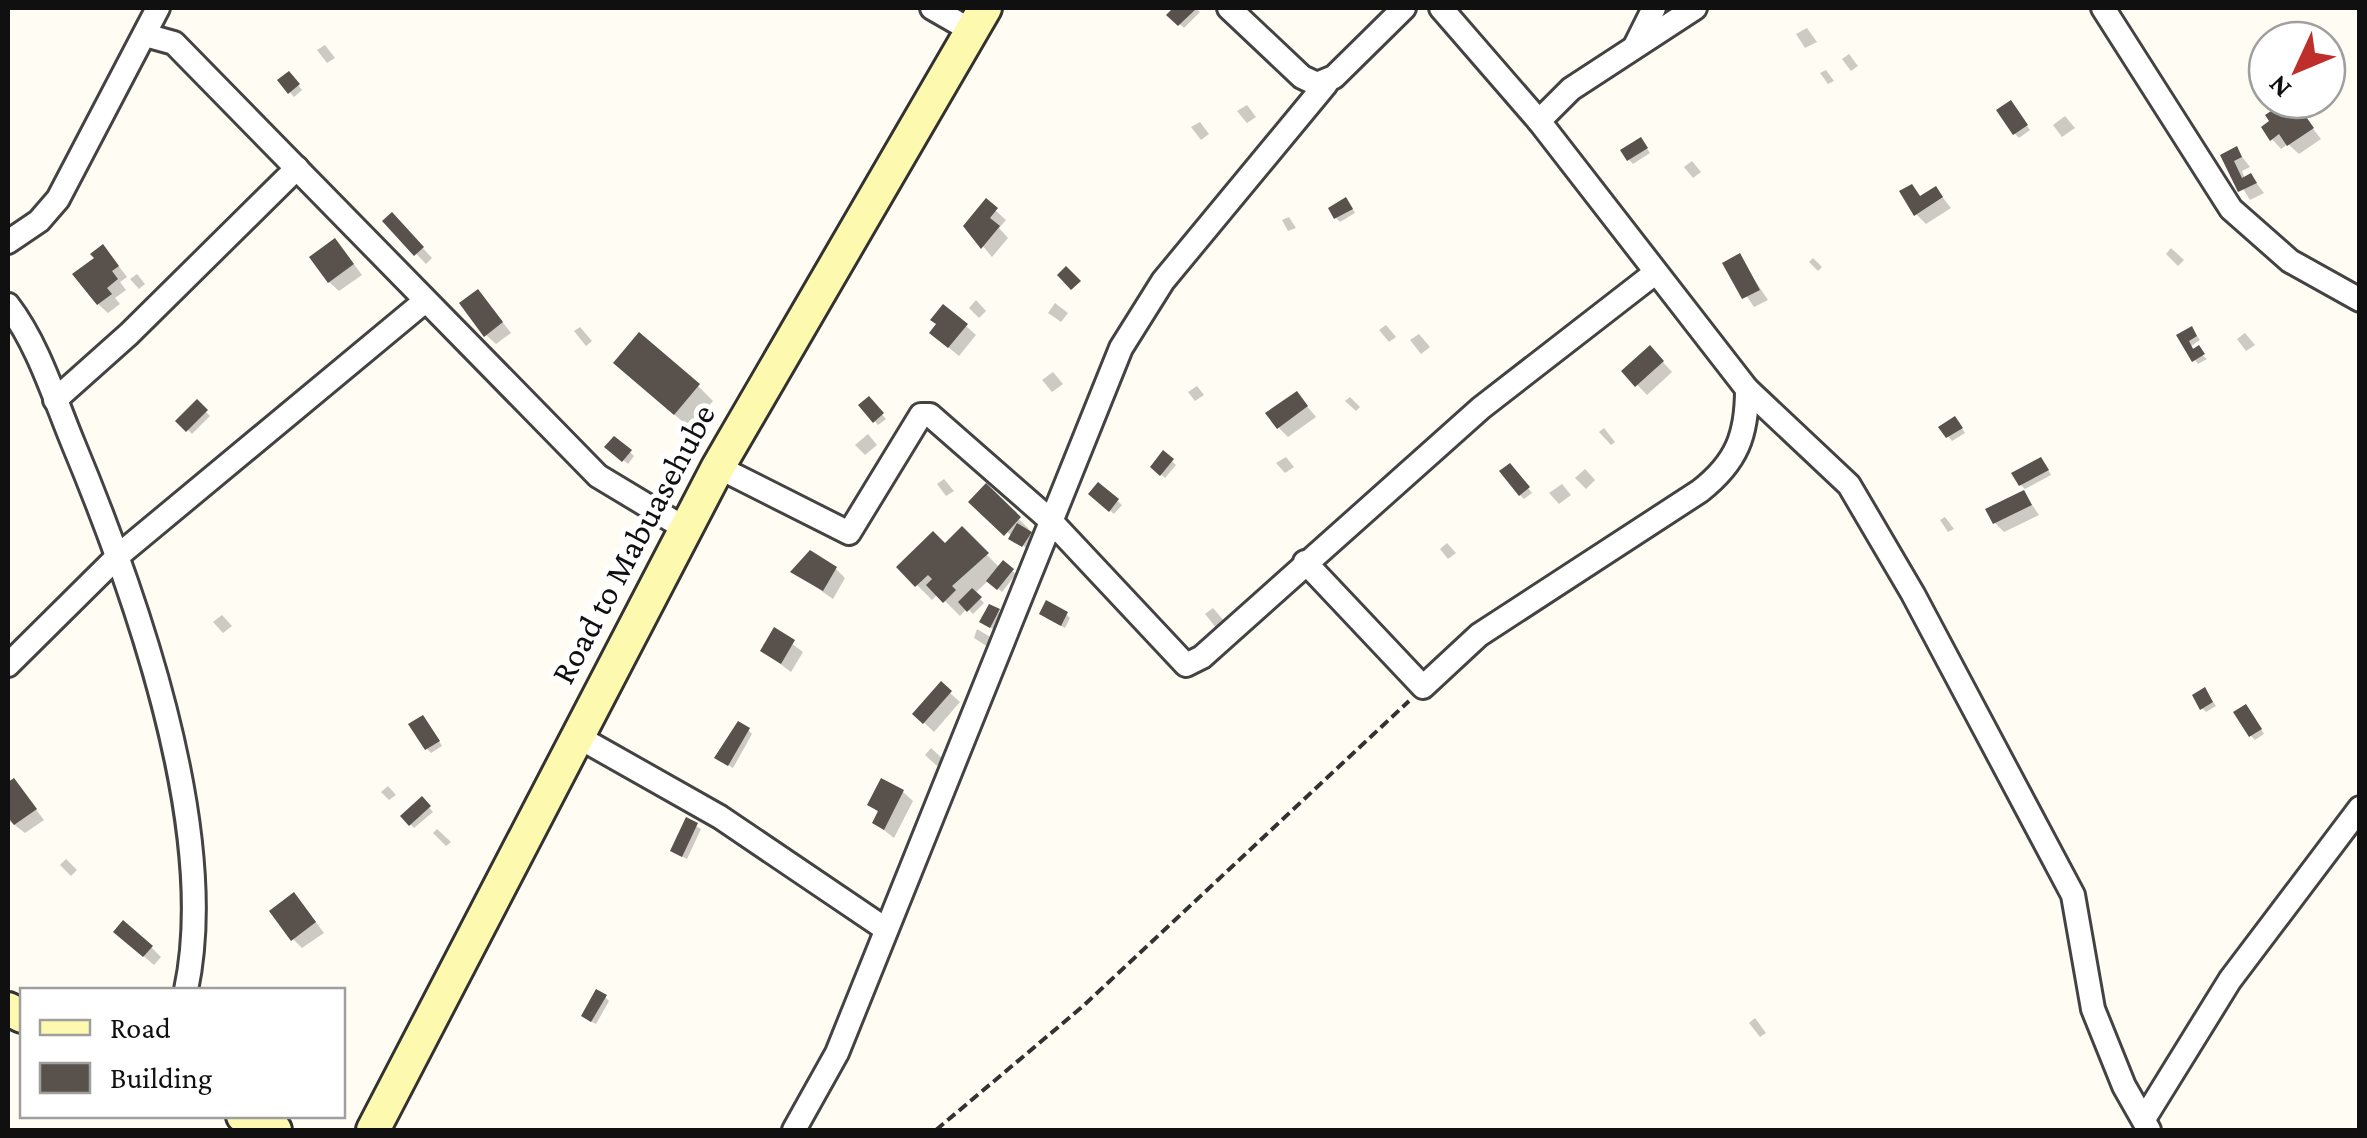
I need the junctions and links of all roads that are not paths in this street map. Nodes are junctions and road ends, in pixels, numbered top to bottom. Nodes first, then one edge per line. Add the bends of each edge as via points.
1 (158, 8) edge
2 (932, 8) edge
3 (1404, 8) edge
4 (1440, 8) edge
5 (1654, 8) edge
6 (1695, 8) edge
7 (2103, 8) edge
8 (1234, 9) edge
9 (978, 19) edge
10 (146, 34) junction
11 (1636, 44) junction
12 (1326, 84) junction
13 (1539, 121) junction
14 (296, 168) junction
15 (8, 242) edge
16 (1655, 274) junction
17 (2360, 300) edge
18 (425, 301) junction
19 (8, 305) edge
20 (1748, 389) junction
21 (56, 400) junction
22 (718, 467) junction
23 (1050, 520) junction
24 (686, 529) junction
25 (119, 555) junction
26 (1305, 562) junction
27 (8, 664) edge
28 (574, 735) junction
29 (2360, 808) edge
30 (884, 928) junction
31 (186, 988) edge
32 (248, 1118) edge
33 (2147, 1125) edge
34 (276, 1130) edge
35 (373, 1130) edge
36 (794, 1130) edge

1 - 10 street
2 - 9 street
3 - 12 street
4 - 13 street
5 - 11 street
6 - 11 street
7 - 17 street via 2231,210 2290,262
8 - 12 street via 1302,77
9 - 22 main road, Road to Mabuasehube
10 - 14 street via 174,43
10 - 15 street via 58,199
11 - 13 street via 1571,89
12 - 23 street via 1152,298 1121,348
13 - 16 street
14 - 18 street
14 - 21 street
16 - 20 street
16 - 26 street via 1481,408
18 - 24 street via 598,476
18 - 25 street
19 - 21 street
20 - 26 street via 1742,438 1728,468 1479,635 1423,687
20 - 33 street via 1842,478 1913,594 2070,887 2092,1009
21 - 25 street
22 - 23 street via 849,532 921,416 930,415
22 - 24 main road, Road to Mabuasehube
23 - 26 street via 1186,666
23 - 30 street
24 - 28 main road, Road to Mabuasehube
25 - 27 street
25 - 31 street via 188,827 196,926
28 - 30 street via 720,817
28 - 35 main road, Road to Mabuasehube
29 - 33 street via 2230,980
30 - 36 street via 837,1053
32 - 34 main road

